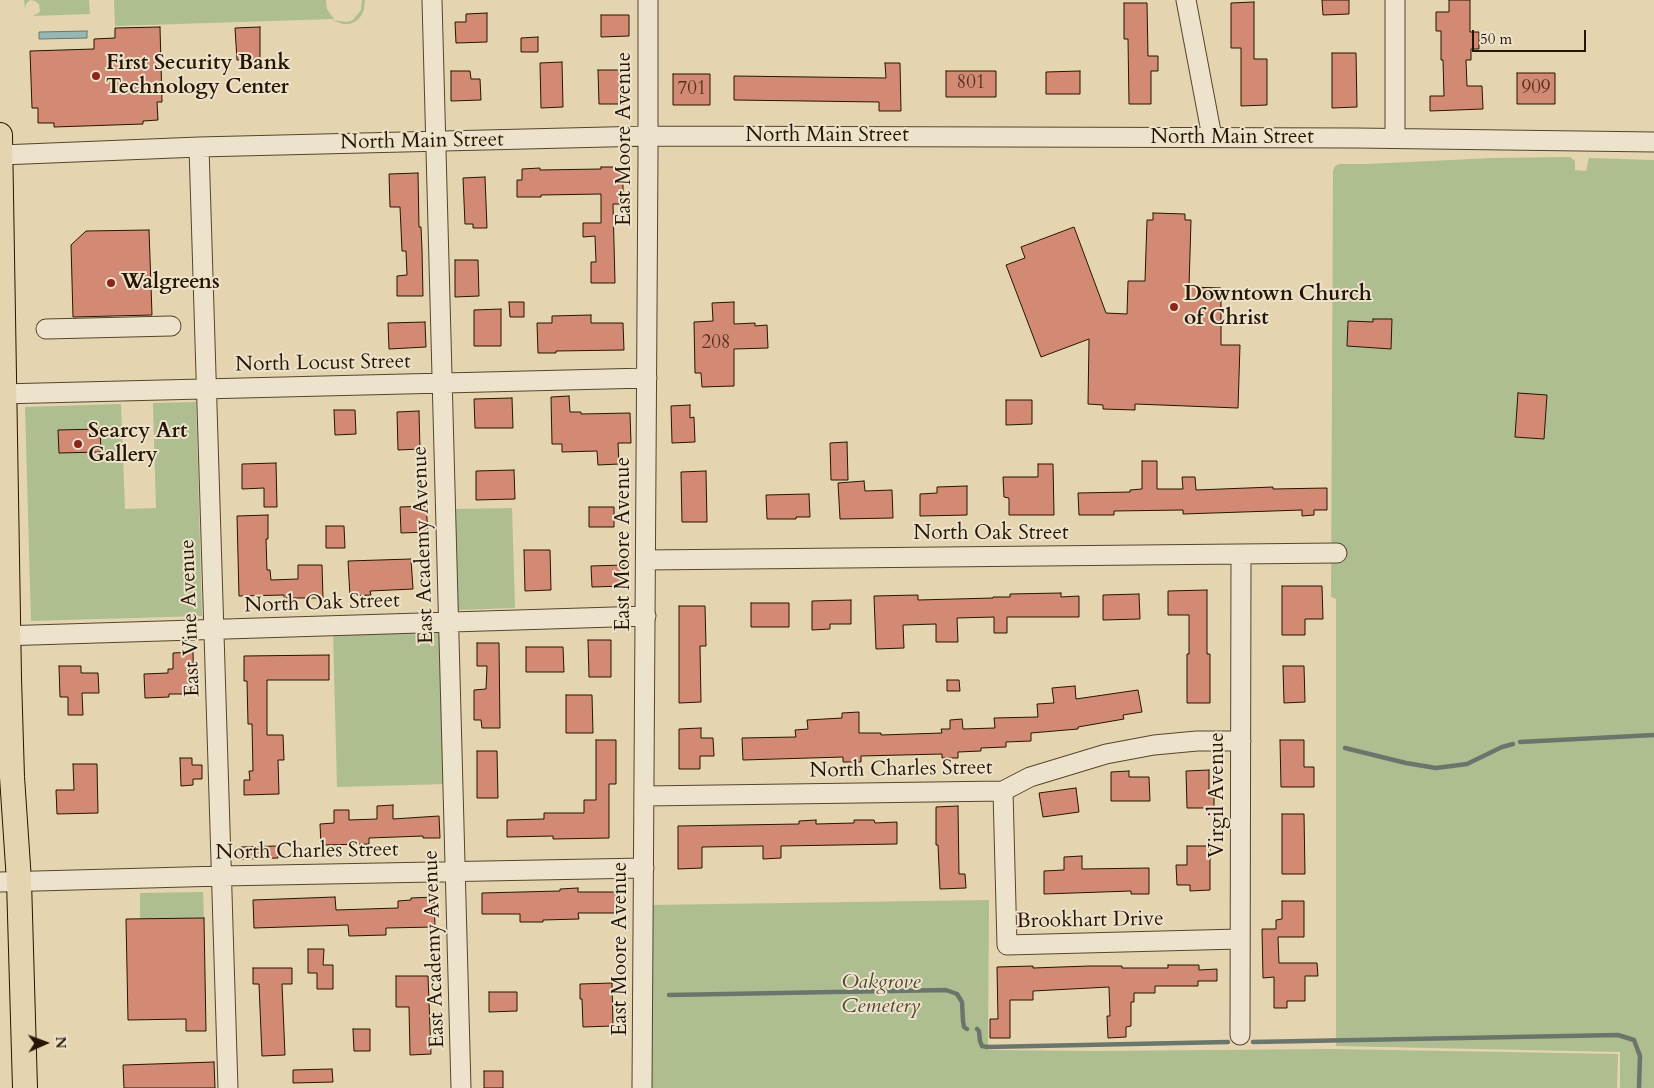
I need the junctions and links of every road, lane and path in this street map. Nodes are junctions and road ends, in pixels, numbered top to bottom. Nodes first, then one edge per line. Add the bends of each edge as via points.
1 (432, 0) edge
2 (447, 0) edge
3 (648, 0) edge
4 (1186, 0) edge
5 (1395, 0) edge
6 (0, 135) edge
7 (648, 136) junction
8 (1212, 137) junction
9 (1395, 138) junction
10 (436, 142) junction
11 (1654, 142) edge
12 (199, 148) junction
13 (0, 155) edge
14 (1, 230) edge
15 (171, 326) dead end
16 (46, 329) dead end
17 (647, 378) junction
18 (442, 383) junction
19 (206, 389) junction
20 (2, 394) edge
21 (1337, 553) dead end
22 (1241, 555) junction
23 (646, 560) junction
24 (646, 616) junction
25 (449, 622) junction
26 (214, 630) junction
27 (4, 636) edge
28 (1241, 740) junction
29 (1003, 790) junction
30 (645, 796) junction
31 (644, 868) junction
32 (455, 872) junction
33 (222, 876) junction
34 (9, 881) edge
35 (1239, 939) junction
36 (1240, 1036) dead end
37 (25, 1088) edge
38 (228, 1088) edge
39 (461, 1088) edge
40 (642, 1088) edge

1 - 2 street
1 - 10 street, East Academy Avenue
3 - 7 street, East Moore Avenue
4 - 8 street
5 - 9 street
6 - 13 main road
7 - 8 street, North Main Street
7 - 10 street, North Main Street
7 - 17 street, East Moore Avenue
8 - 9 street, North Main Street
9 - 11 street, North Main Street
10 - 12 street, North Main Street
10 - 18 street, East Academy Avenue
12 - 13 street, North Main Street
12 - 19 street, East Vine Avenue
13 - 14 main road
14 - 20 main road
15 - 16 street
17 - 18 street, North Locust Street
17 - 23 street, East Moore Avenue
18 - 19 street, North Locust Street
18 - 25 street, East Academy Avenue
19 - 20 street, North Locust Street
19 - 26 street, East Vine Avenue
20 - 27 main road
21 - 22 street, North Oak Street
22 - 23 street, North Oak Street
22 - 28 street, Virgil Avenue
23 - 24 street, East Moore Avenue
24 - 25 street, North Oak Street
24 - 30 street, East Moore Avenue
25 - 26 street, North Oak Street
25 - 32 street, East Academy Avenue
26 - 27 street, North Oak Street
26 - 33 street, East Vine Avenue
27 - 34 main road via 12,777
28 - 29 street, North Charles Street via 1163,744 1106,754 1030,777
28 - 35 street, Virgil Avenue
29 - 30 street, North Charles Street
29 - 35 street, Brookhart Drive via 1007,945
30 - 31 street, East Moore Avenue
31 - 32 street, North Charles Street
31 - 40 street, East Moore Avenue
32 - 33 street, North Charles Street
32 - 39 street, East Academy Avenue
33 - 34 street, North Charles Street
33 - 38 street, East Vine Avenue
34 - 37 main road
35 - 36 street, Virgil Avenue

